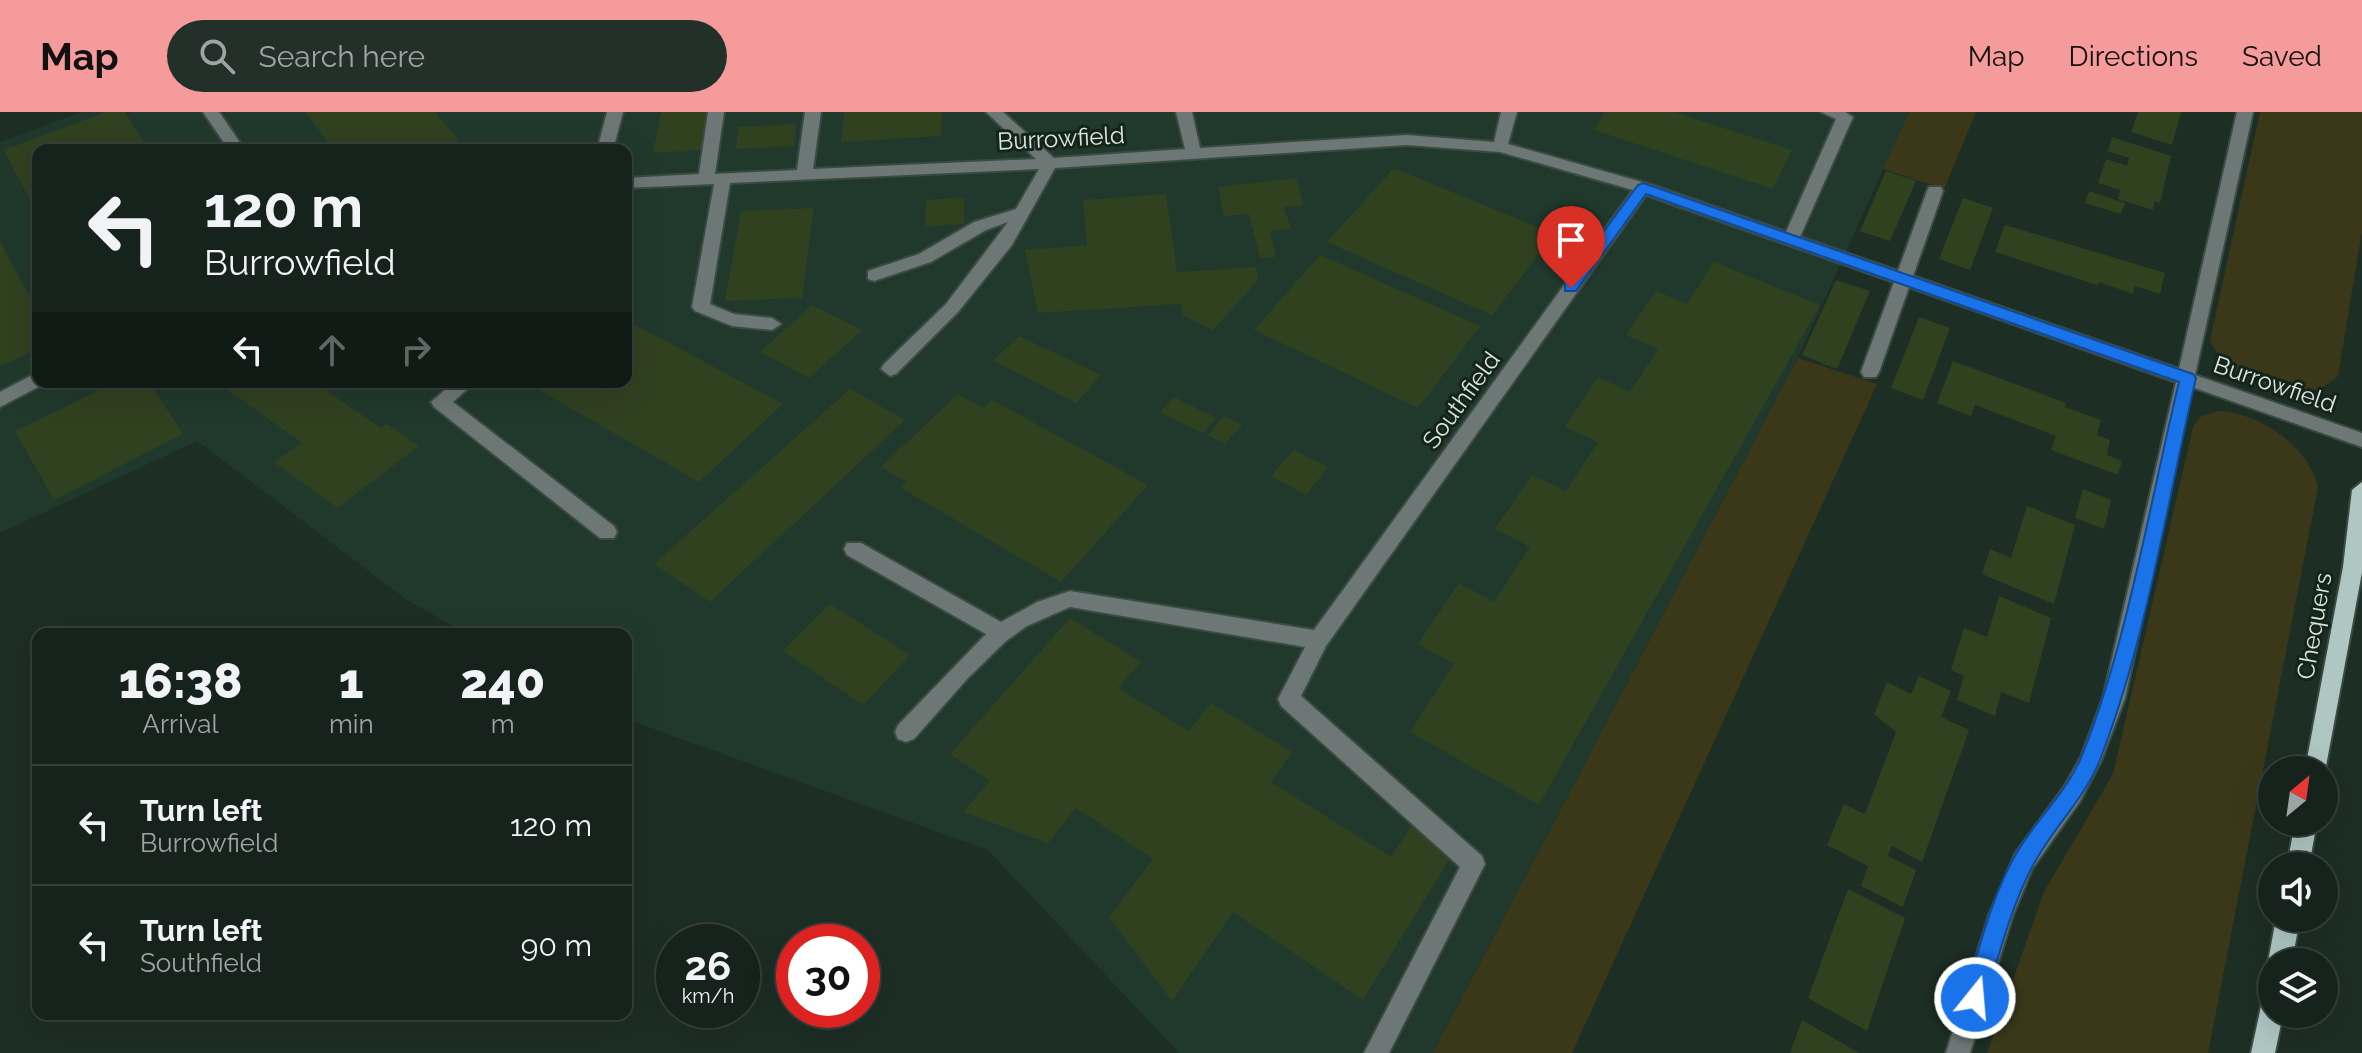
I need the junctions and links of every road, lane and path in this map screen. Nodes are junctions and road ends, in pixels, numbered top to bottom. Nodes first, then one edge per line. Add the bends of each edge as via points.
1 (211, 112) edge
2 (615, 112) edge
3 (716, 112) edge
4 (813, 112) edge
5 (994, 112) edge
6 (1184, 112) edge
7 (1509, 112) edge
8 (1829, 112) edge
9 (2245, 112) edge
10 (233, 144) edge
11 (607, 144) edge
12 (1500, 147) junction
13 (1194, 154) junction
14 (1050, 163) junction
15 (804, 174) junction
16 (714, 177) junction
17 (632, 183) edge
18 (1643, 188) junction
19 (1935, 191) dead end
20 (1023, 212) junction
21 (1791, 240) junction
22 (874, 275) dead end
23 (1904, 279) junction
24 (772, 324) dead end
25 (890, 369) dead end
26 (1870, 372) dead end
27 (2187, 378) junction
28 (32, 382) edge
29 (458, 388) edge
30 (0, 400) edge
31 (2362, 440) edge
32 (2362, 490) edge
33 (607, 532) dead end
34 (854, 549) dead end
35 (999, 631) junction
36 (1319, 640) junction
37 (906, 732) dead end
38 (2319, 756) edge
39 (2268, 1028) edge
40 (1376, 1053) edge
41 (1958, 1053) edge
42 (2263, 1053) edge

1 - 10 street
2 - 11 street
3 - 16 street
4 - 15 street
5 - 14 street
6 - 13 street
7 - 12 street
8 - 21 street via 1845,117
9 - 27 street
12 - 13 street, Burrowfield via 1407,140
12 - 18 street, Burrowfield
13 - 14 street, Burrowfield
14 - 15 street, Burrowfield
14 - 20 street
15 - 16 street, Burrowfield
16 - 17 street, Burrowfield
16 - 24 street via 701,307 732,320
18 - 21 street, Burrowfield
18 - 36 street, Southfield
19 - 23 street
20 - 22 street via 980,226 925,258
20 - 25 street via 952,308
21 - 23 street, Burrowfield
23 - 26 street
23 - 27 street, Burrowfield
27 - 31 street, Burrowfield
27 - 41 street via 2114,698 2072,794 2023,862
28 - 30 street
29 - 33 street via 440,402
32 - 38 main road, Chequers
34 - 35 street
35 - 36 street via 1042,606 1070,599
35 - 37 street
36 - 40 street, Southfield via 1289,699 1474,864
39 - 42 main road

